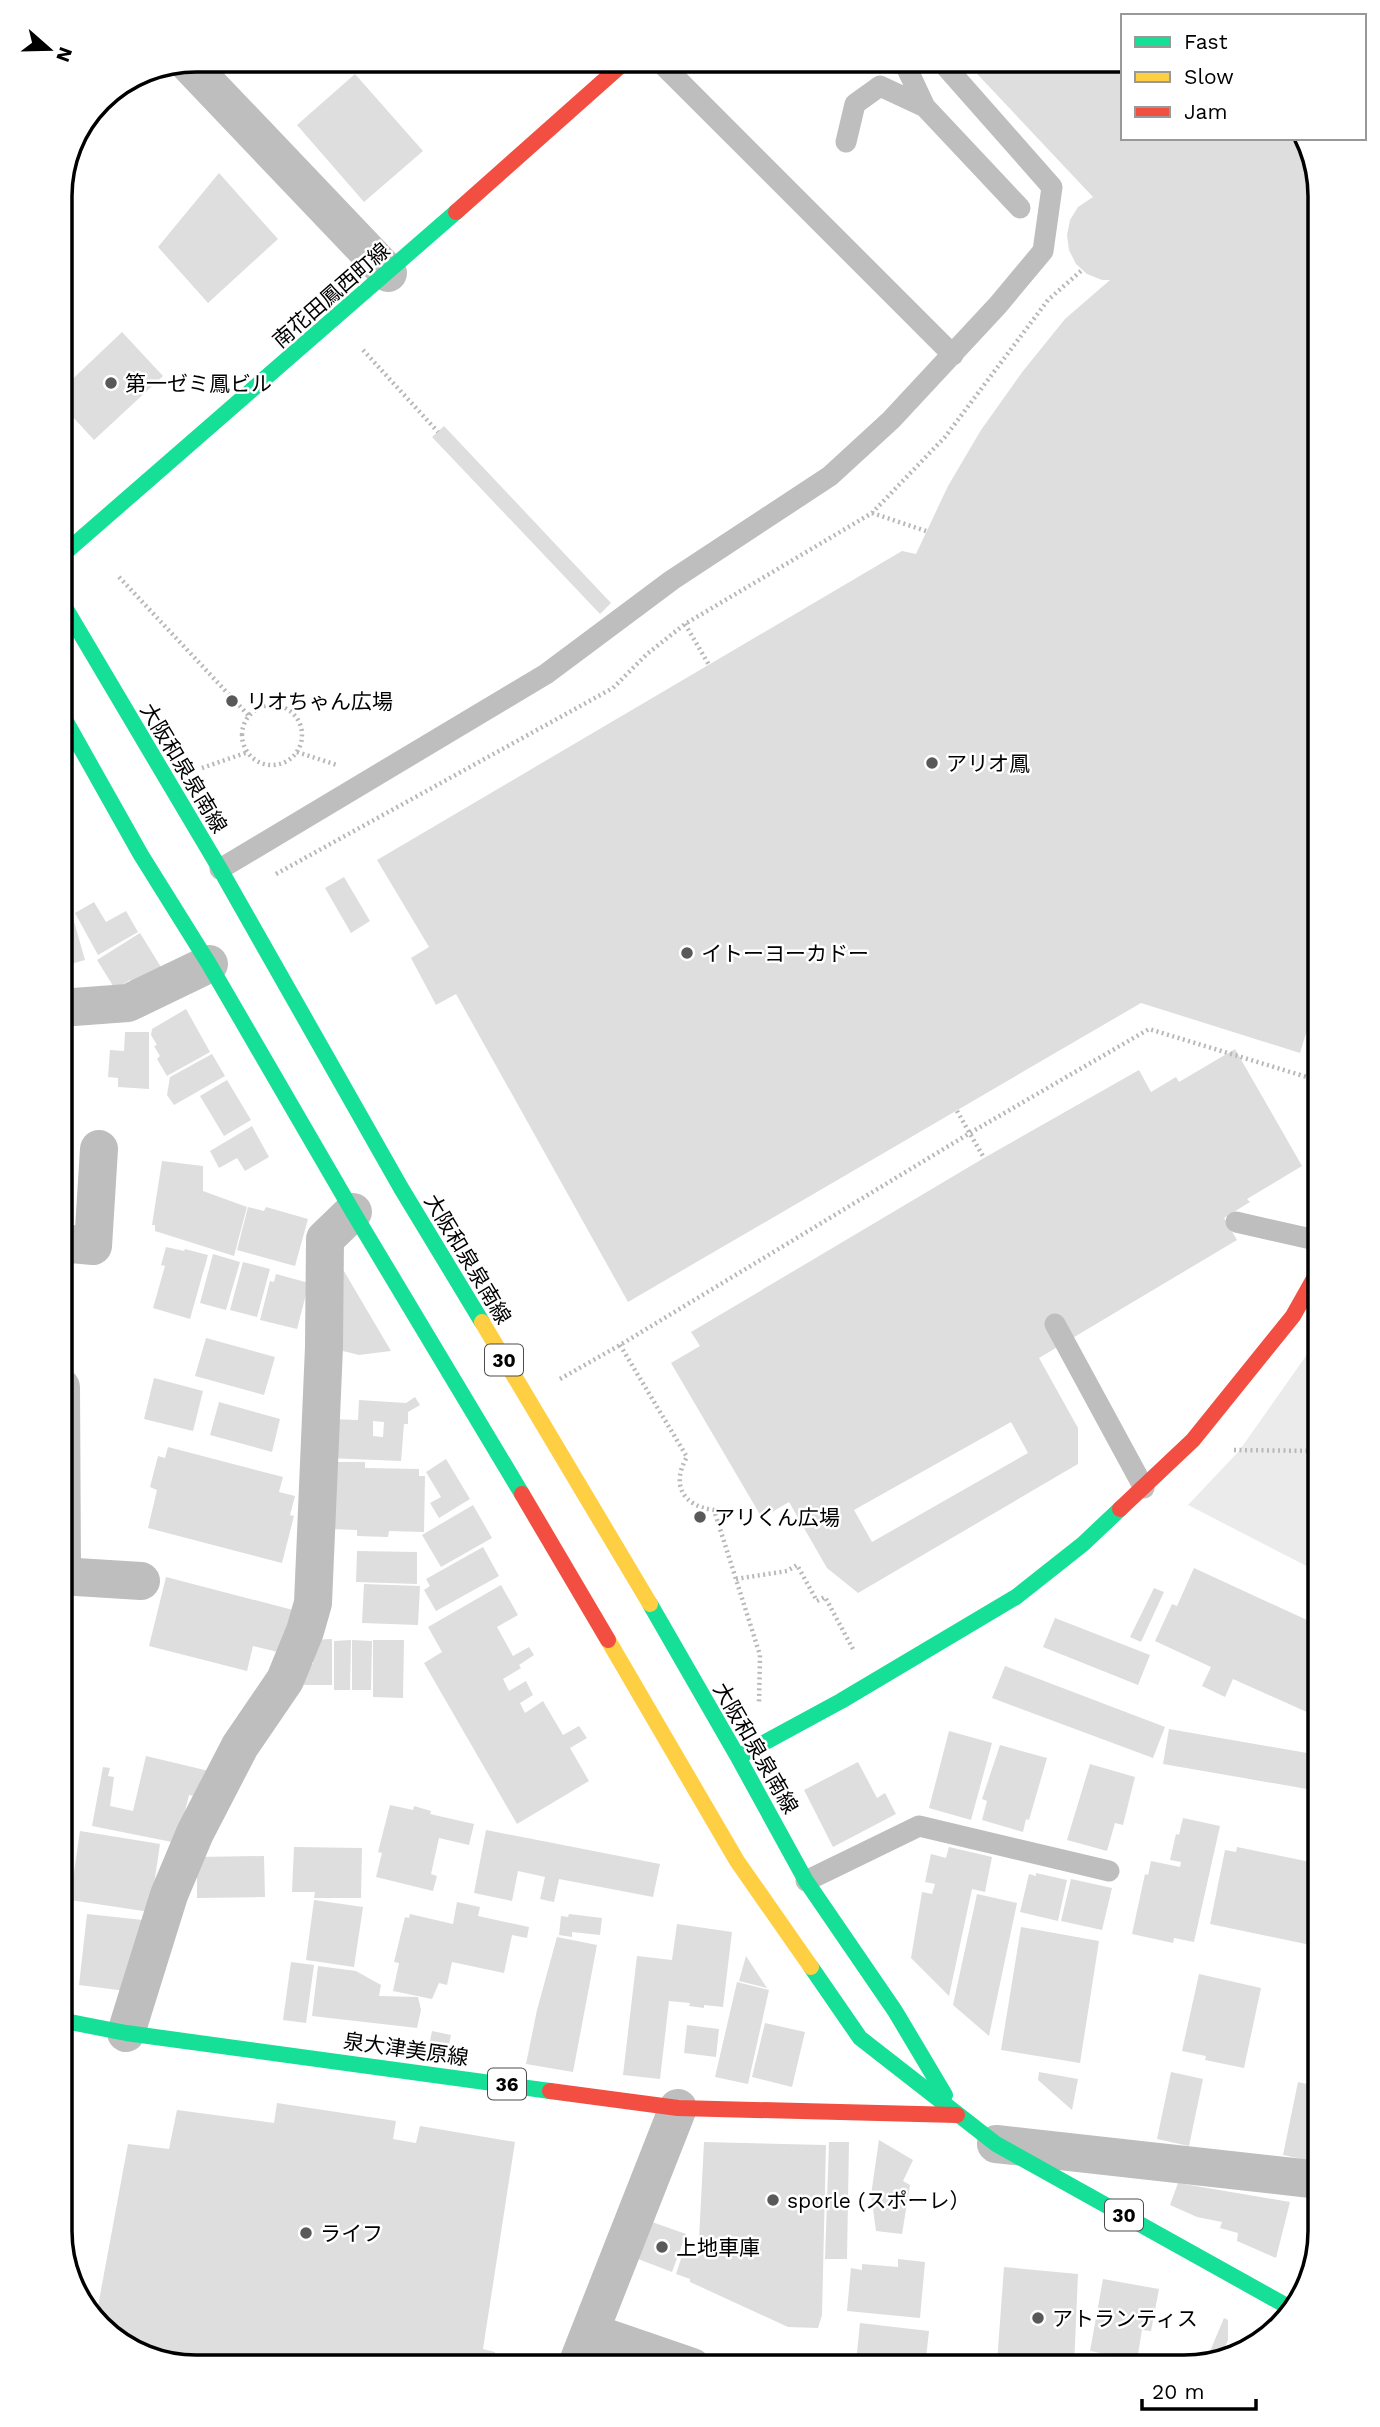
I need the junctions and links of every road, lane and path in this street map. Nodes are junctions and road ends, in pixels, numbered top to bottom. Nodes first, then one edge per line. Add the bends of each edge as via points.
1 (196, 72) edge
2 (614, 72) edge
3 (670, 72) edge
4 (908, 72) edge
5 (951, 72) edge
6 (925, 107) junction
7 (846, 142) dead end
8 (1020, 208) dead end
9 (1082, 270) dead end
10 (388, 273) junction
11 (363, 350) dead end
12 (953, 355) junction
13 (438, 432) dead end
14 (872, 513) junction
15 (926, 531) dead end
16 (72, 547) edge
17 (119, 577) dead end
18 (72, 619) edge
19 (685, 624) junction
20 (709, 665) dead end
21 (249, 716) junction
22 (72, 732) edge
23 (248, 752) junction
24 (197, 770) dead end
25 (220, 869) junction
26 (273, 876) dead end
27 (209, 964) junction
28 (72, 1007) edge
29 (1308, 1076) edge
30 (957, 1111) dead end
31 (970, 1133) junction
32 (99, 1149) dead end
33 (984, 1158) dead end
34 (353, 1212) junction
35 (1236, 1222) dead end
36 (1308, 1238) edge
37 (72, 1244) edge
38 (1308, 1290) edge
39 (1055, 1324) dead end
40 (620, 1345) junction
41 (556, 1381) dead end
42 (1229, 1449) dead end
43 (1308, 1451) edge
44 (1144, 1488) junction
45 (72, 1577) edge
46 (736, 1579) junction
47 (141, 1581) dead end
48 (855, 1655) dead end
49 (759, 1710) dead end
50 (738, 1757) junction
51 (1109, 1871) dead end
52 (806, 1881) junction
53 (72, 2022) edge
54 (126, 2033) junction
55 (678, 2108) junction
56 (957, 2115) junction
57 (996, 2144) junction
58 (1308, 2179) edge
59 (1284, 2305) edge
60 (590, 2332) junction
61 (581, 2355) edge
62 (657, 2355) edge

1 - 10 street
2 - 10 main road, 南花田鳳西町線
3 - 12 lane
4 - 6 lane
5 - 12 lane via 1052,187 1043,251
6 - 7 lane via 880,86 855,104
6 - 8 lane
9 - 14 path via 1048,300 945,437
10 - 16 main road, 南花田鳳西町線
11 - 13 path
12 - 25 lane via 831,476 672,580 546,674
14 - 15 path
14 - 19 path
17 - 21 path
18 - 25 main road, 大阪和泉泉南線 / 30
19 - 20 path
19 - 26 path via 612,688
21 - 23 path via 242,733
21 - 23 path via 266,705 286,708 303,733 297,752 282,764 263,763
22 - 27 main road, 大阪和泉泉南線 / 30
23 - 24 path
25 - 50 main road, 大阪和泉泉南線 / 30 via 401,1188
27 - 28 street via 128,1003
27 - 34 main road, 大阪和泉泉南線 / 30
29 - 31 path via 1149,1030
30 - 31 path
31 - 33 path
31 - 40 path
32 - 37 street via 93,1246
34 - 54 street via 325,1239 313,1602 305,1631 285,1680 240,1746 195,1833 169,1895
34 - 56 main road, 大阪和泉泉南線 / 30 via 737,1861 860,2038
35 - 36 lane
38 - 44 main road via 1293,1316 1193,1440
39 - 44 lane
40 - 41 path
40 - 46 path via 687,1457 680,1477 685,1497 714,1510
42 - 43 path
44 - 50 main road via 1083,1545 1016,1597
45 - 47 street
46 - 48 path via 787,1571 797,1565 817,1601 825,1597
46 - 49 path via 760,1655
50 - 52 main road, 大阪和泉泉南線 / 30
51 - 52 lane via 919,1826
52 - 56 main road, 大阪和泉泉南線 / 30 via 895,2011
53 - 54 main road, 泉大津美原線 / 36
54 - 55 main road, 泉大津美原線 / 36
55 - 56 main road, 泉大津美原線 / 36
55 - 60 street
56 - 57 main road, 大阪和泉泉南線 / 30
57 - 58 street
57 - 59 main road, 大阪和泉泉南線 / 30
60 - 61 street
60 - 62 street

